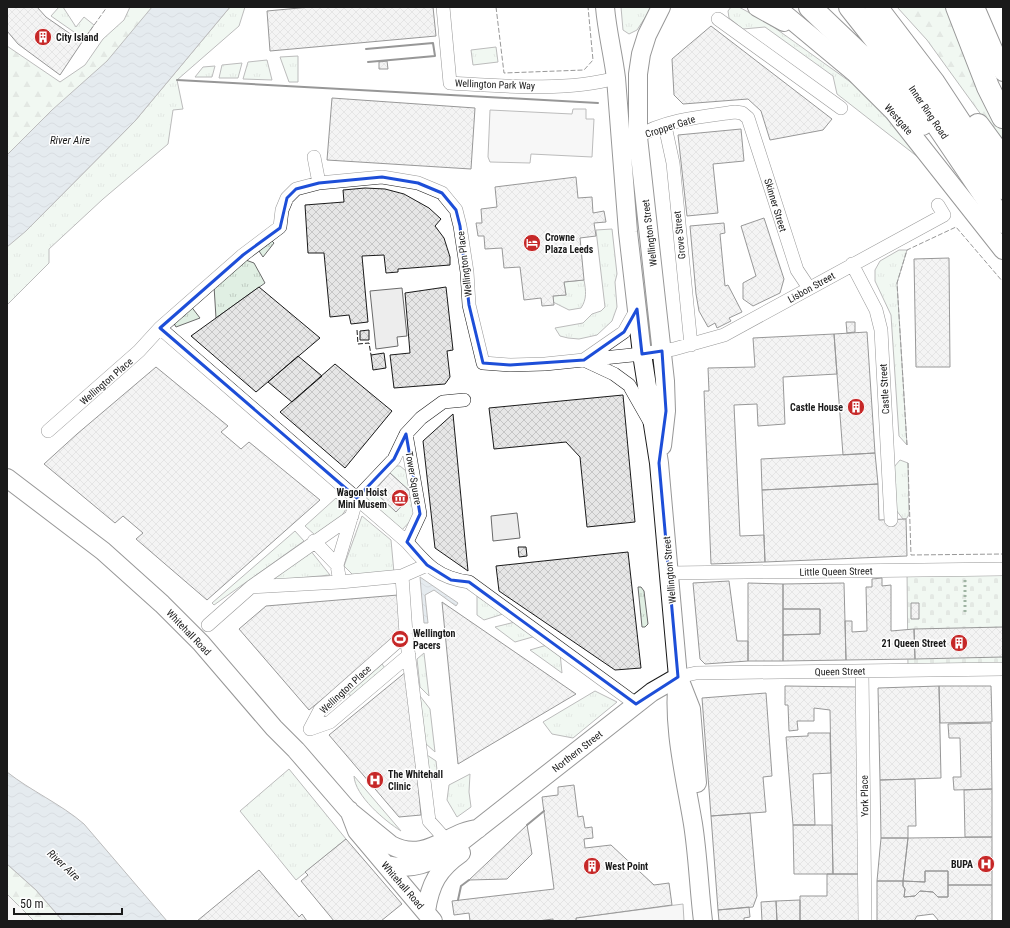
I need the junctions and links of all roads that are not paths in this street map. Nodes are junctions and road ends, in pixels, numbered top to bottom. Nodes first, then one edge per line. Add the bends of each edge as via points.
1 (444, 7) edge
2 (605, 7) edge
3 (757, 7) edge
4 (776, 7) edge
5 (810, 7) edge
6 (850, 7) edge
7 (876, 7) edge
8 (957, 7) edge
9 (975, 7) edge
10 (662, 9) edge
11 (718, 19) dead end
12 (823, 44) junction
13 (1003, 72) edge
14 (616, 78) junction
15 (934, 83) junction
16 (841, 108) dead end
17 (1003, 117) edge
18 (748, 118) joint
19 (665, 126) junction
20 (638, 137) junction
21 (314, 157) dead end
22 (1003, 159) edge
23 (972, 178) junction
24 (319, 183) junction
25 (1003, 188) edge
26 (938, 205) dead end
27 (1003, 222) edge
28 (1003, 250) edge
29 (852, 264) junction
30 (809, 288) junction
31 (637, 309) junction
32 (160, 328) junction
33 (690, 344) junction
34 (662, 351) junction
35 (642, 354) junction
36 (584, 360) junction
37 (464, 400) dead end
38 (653, 428) junction
39 (48, 431) dead end
40 (406, 434) junction
41 (660, 463) junction
42 (7, 478) edge
43 (357, 498) junction
44 (352, 516) junction
45 (891, 520) dead end
46 (314, 541) junction
47 (407, 542) junction
48 (336, 565) junction
49 (427, 565) junction
50 (1003, 569) edge
51 (669, 573) junction
52 (402, 576) junction
53 (340, 582) junction
54 (251, 588) junction
55 (208, 625) dead end
56 (406, 634) junction
57 (409, 655) junction
58 (1003, 669) edge
59 (862, 671) junction
60 (678, 677) junction
61 (636, 704) junction
62 (348, 810) junction
63 (478, 829) junction
64 (386, 841) joint
65 (447, 841) junction
66 (386, 865) junction
67 (429, 916) edge
68 (703, 921) edge
69 (865, 921) edge

1 - 14 street, Wellington Park Way via 450,83 523,87 598,83
2 - 14 street, Wellington Street
3 - 12 street
4 - 12 street, Westgate
5 - 23 highway via 880,74 932,136
6 - 23 highway, Inner Ring Road via 903,74
7 - 15 highway, Inner Ring Road
8 - 17 highway via 988,88
9 - 13 street
10 - 20 street, Wellington Street via 647,35 640,54
11 - 16 street
12 - 28 street, Westgate via 894,112
14 - 31 street, Wellington Street
15 - 22 highway via 971,116
15 - 25 highway, Inner Ring Road
18 - 19 street, Cropper Gate via 735,112 688,118
18 - 30 street, Skinner Street via 797,270
19 - 20 street, Cropper Gate
19 - 33 street, Grove Street via 673,163
20 - 34 street, Wellington Street
21 - 24 street
23 - 27 highway, Inner Ring Road
24 - 32 street, Wellington Place via 296,189 287,198 282,210 280,228 243,255
24 - 36 street, Wellington Place via 382,177 418,183 442,193 456,210 460,226 469,305 483,363 510,365
26 - 29 street, Lisbon Street via 944,215
29 - 30 street, Lisbon Street
29 - 45 street, Castle Street via 876,310 881,330
30 - 33 street, Lisbon Street via 724,335
31 - 35 street, Wellington Street
31 - 36 street via 624,332
32 - 39 street, Wellington Place via 139,351
32 - 43 street
33 - 34 street, Lisbon Street
34 - 35 street, Wellington Place
34 - 41 street, Wellington Street via 666,411
35 - 36 street, Wellington Place
35 - 38 street, Wellington Street
36 - 38 street, Wellington Place via 614,374 629,385
37 - 40 street via 443,402 421,418
38 - 41 street, Wellington Street
40 - 43 street via 394,459
40 - 47 street, Tower Square via 420,514
41 - 51 street, Wellington Street
42 - 62 street, Whitehall Road via 103,551 162,604 201,643
43 - 44 street
43 - 47 street
44 - 46 street
44 - 48 street
46 - 48 street
46 - 54 street
47 - 49 street
48 - 53 street
49 - 52 street
49 - 61 street via 451,580 469,582
50 - 51 street, Little Queen Street
51 - 60 street, Wellington Street
52 - 53 street
52 - 56 street
53 - 54 street
54 - 55 street
56 - 57 street
56 - 57 street, Wellington Place via 320,710 310,729 330,722
57 - 65 street via 429,821
58 - 59 street, Queen Street
59 - 60 street, Queen Street via 696,673
59 - 69 street, York Place
60 - 61 street, Northern Street via 661,685
60 - 68 street, Wellington Street via 676,695 679,734 693,826
61 - 63 street, Northern Street
62 - 64 street, Whitehall Road
62 - 66 street, Whitehall Road via 357,831
63 - 65 street, Northern Street via 467,829
63 - 66 street, Northern Street via 463,842 430,861 405,868
63 - 67 street via 476,838 450,860 434,881 429,892
64 - 65 street, Northern Street via 397,848 416,850
66 - 67 street, Whitehall Road

